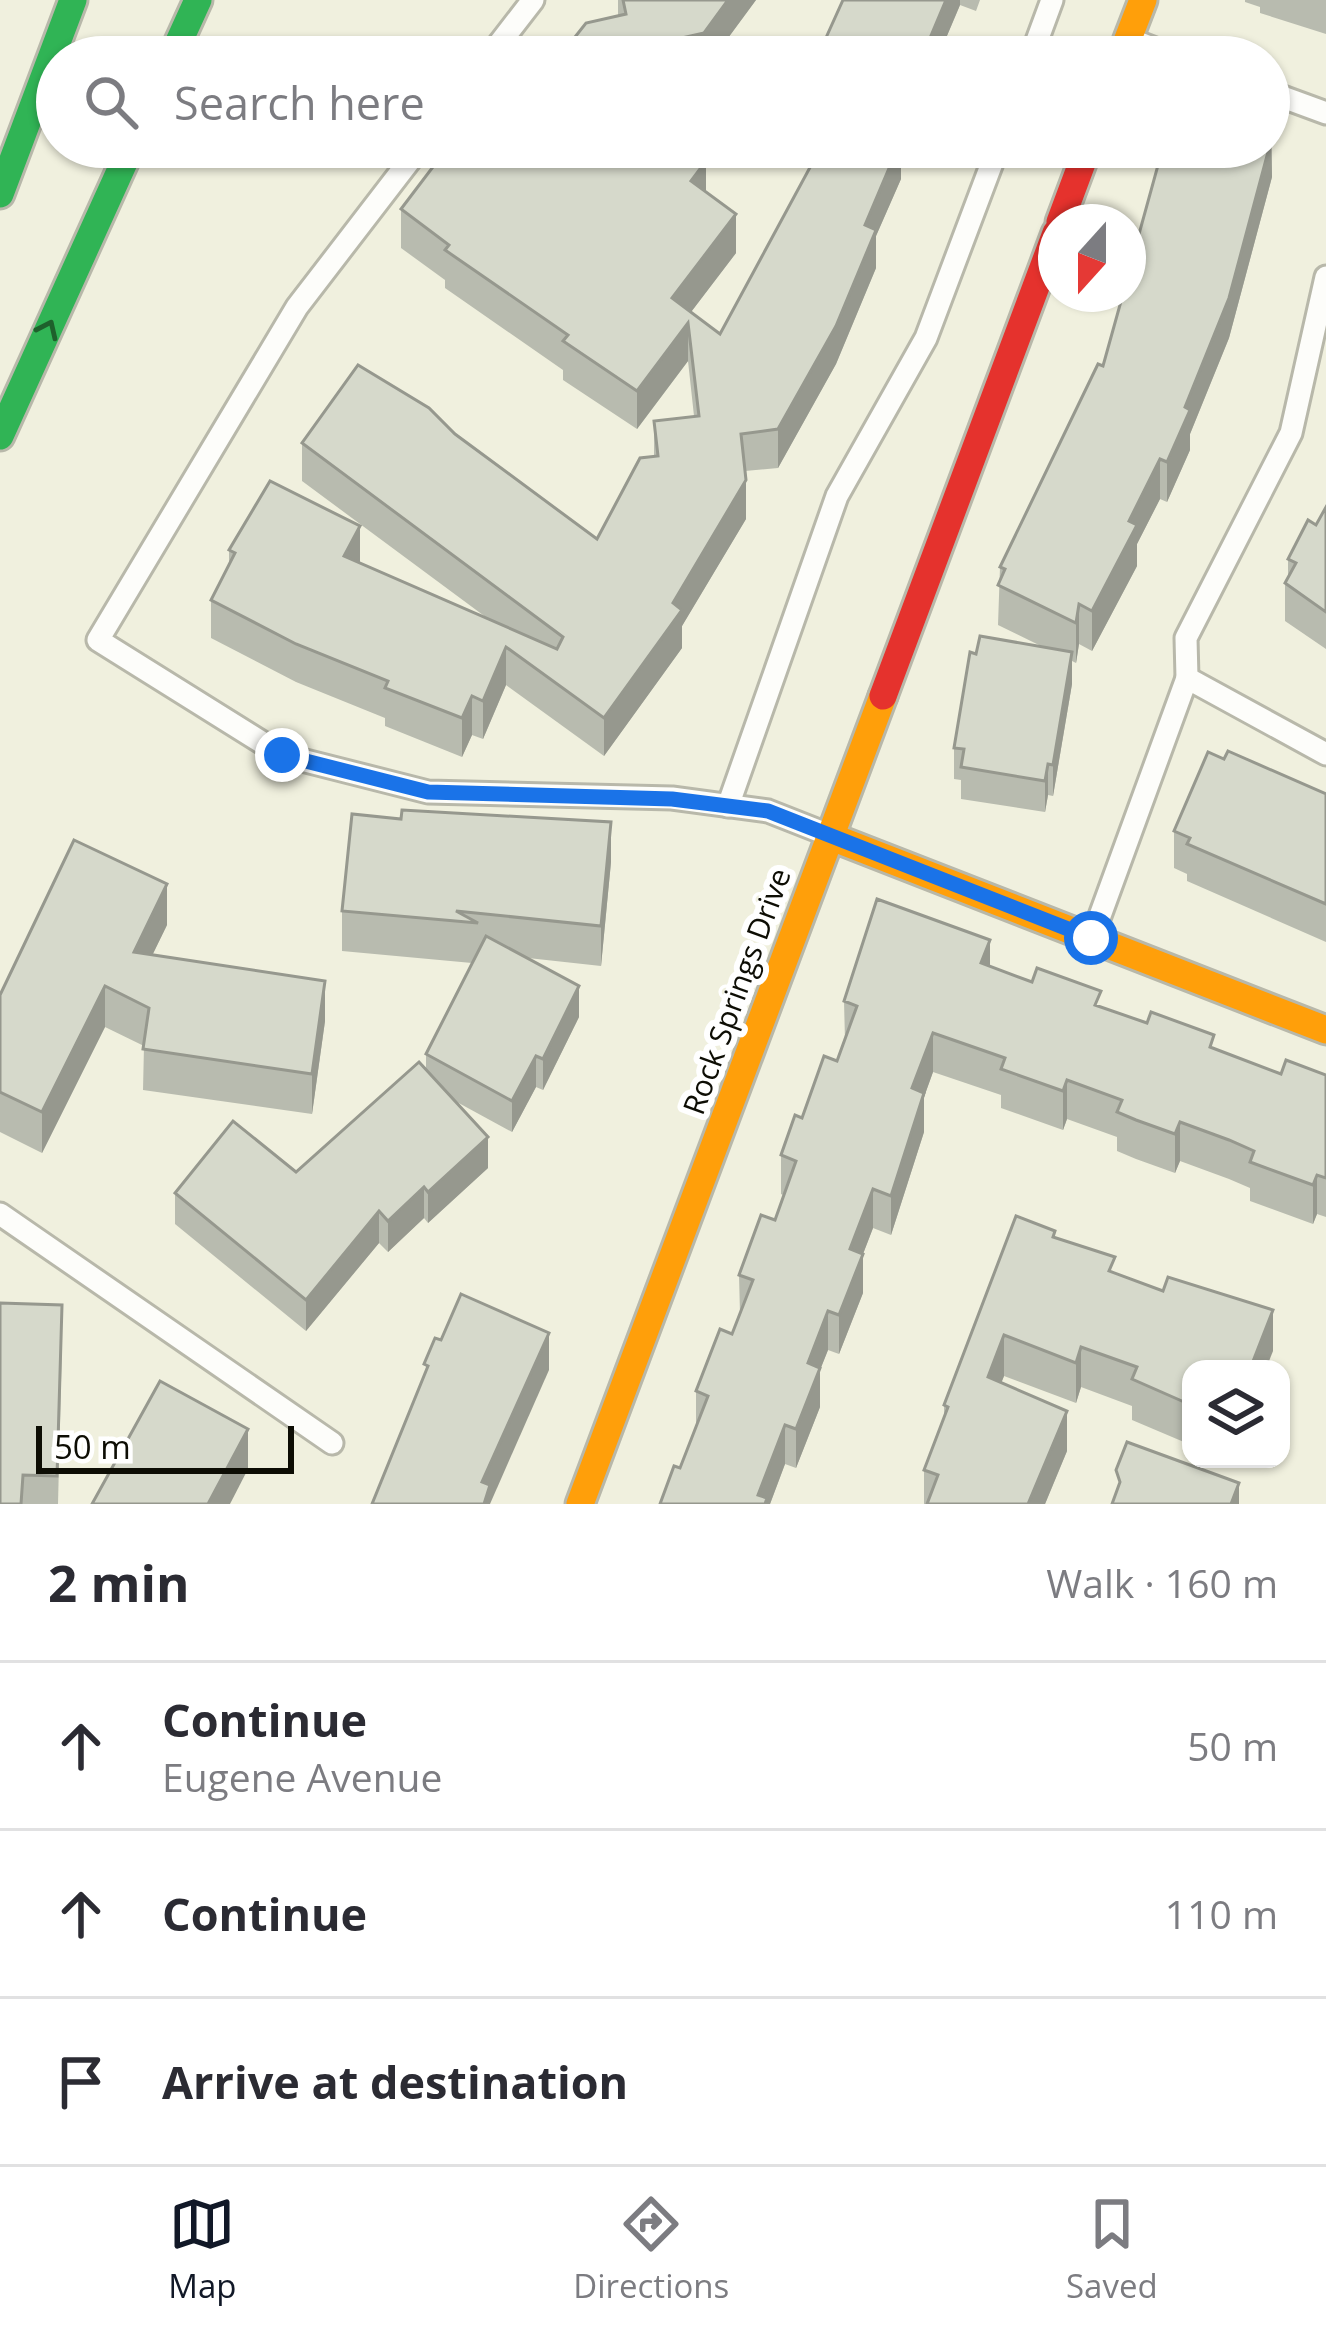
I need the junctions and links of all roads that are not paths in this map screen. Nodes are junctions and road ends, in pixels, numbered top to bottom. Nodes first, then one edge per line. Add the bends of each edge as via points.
1 (73, 0) edge
2 (198, 0) edge
3 (532, 0) edge
4 (1052, 0) edge
5 (1143, 0) edge
6 (59, 36) edge
7 (182, 36) edge
8 (505, 36) edge
9 (1039, 36) edge
10 (1130, 36) edge
11 (36, 98) edge
12 (1290, 100) edge
13 (1326, 113) edge
14 (121, 168) edge
15 (404, 168) edge
16 (990, 168) edge
17 (1080, 168) edge
18 (0, 194) edge
19 (1067, 204) edge
20 (1326, 277) edge
21 (1038, 280) edge
22 (0, 436) edge
23 (1186, 678) junction
24 (1326, 754) edge
25 (728, 806) junction
26 (830, 836) junction
27 (1091, 938) junction
28 (1326, 1030) edge
29 (0, 1214) edge
30 (332, 1443) dead end
31 (580, 1504) edge

1 - 6 main road
2 - 7 main road
3 - 8 lane
4 - 9 lane
5 - 10 main road
11 - 18 main road
12 - 13 lane
22 -> 14 main road
15 - 25 lane via 297,307 98,640 282,755 428,792
16 - 25 lane via 926,338 836,496
17 - 19 main road
20 - 23 lane via 1291,434 1186,638
21 - 26 main road, Rock Springs Drive
23 - 24 lane
23 - 27 lane
25 - 26 lane via 768,811
26 - 27 main road
26 - 31 main road, Rock Springs Drive
27 - 28 main road
29 - 30 lane

